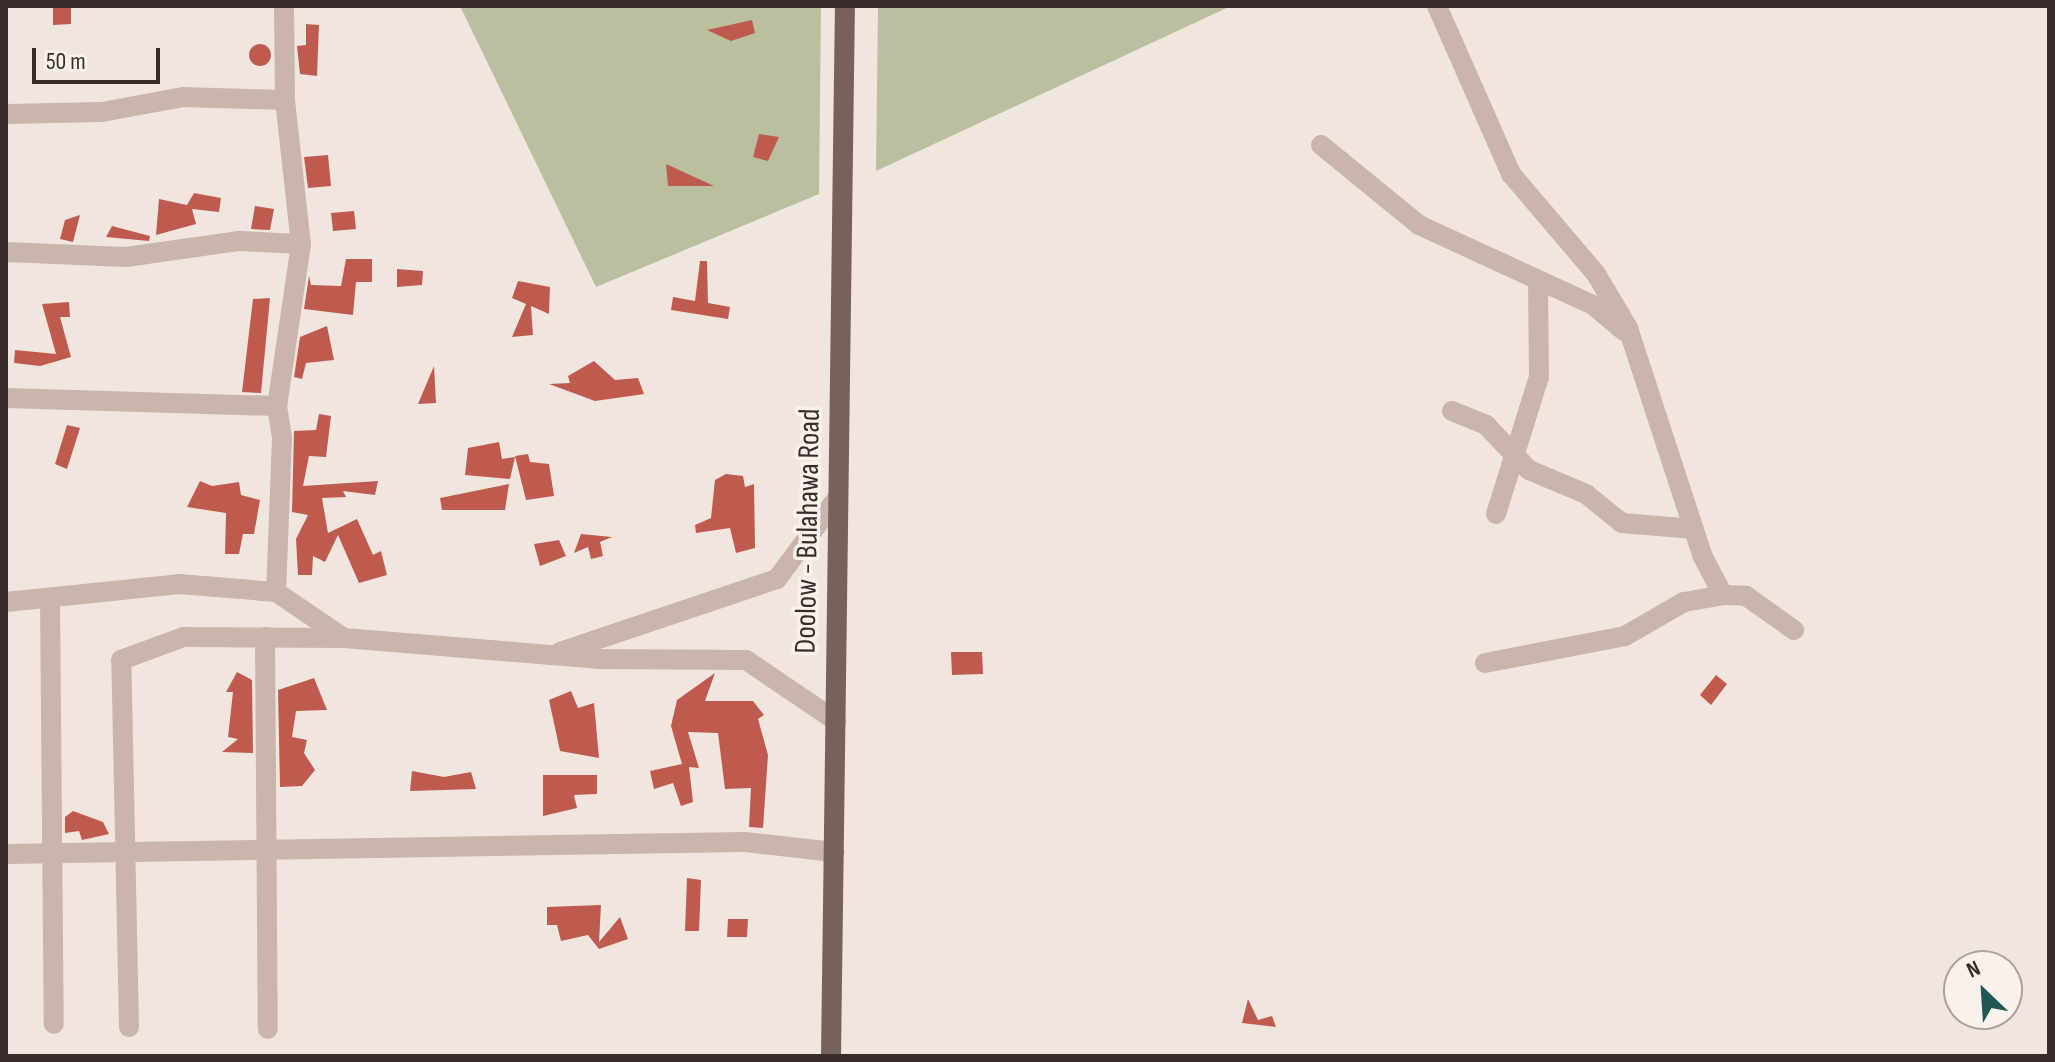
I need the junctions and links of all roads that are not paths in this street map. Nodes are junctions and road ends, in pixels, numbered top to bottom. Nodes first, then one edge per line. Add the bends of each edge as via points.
1 (284, 6) edge
2 (845, 6) edge
3 (1437, 6) edge
4 (285, 100) junction
5 (6, 114) edge
6 (1321, 145) dead end
7 (301, 244) junction
8 (6, 252) edge
9 (1538, 280) junction
10 (1632, 338) junction
11 (6, 398) edge
12 (277, 406) junction
13 (1452, 411) dead end
14 (1514, 457) junction
15 (838, 497) junction
16 (1496, 514) dead end
17 (1694, 529) junction
18 (276, 592) junction
19 (1723, 595) junction
20 (50, 598) junction
21 (6, 602) edge
22 (1794, 630) dead end
23 (265, 637) junction
24 (344, 638) junction
25 (551, 655) junction
26 (1485, 663) dead end
27 (836, 721) junction
28 (266, 846) junction
29 (125, 848) junction
30 (52, 849) junction
31 (834, 852) junction
32 (6, 854) edge
33 (54, 1024) dead end
34 (129, 1027) dead end
35 (268, 1029) dead end
36 (831, 1056) edge

1 - 4 street
2 - 15 main road, Doolow - Bulahawa Road
3 - 10 street via 1511,174 1596,274
4 - 5 street via 183,97 102,112
4 - 7 street
6 - 9 street via 1419,225
7 - 8 street via 238,241 126,257
7 - 12 street
9 - 10 street via 1593,305
9 - 14 street via 1542,358
10 - 17 street
11 - 12 street
12 - 18 street via 282,438
13 - 14 street via 1486,425
14 - 16 street
14 - 17 street via 1586,494 1622,523
15 - 25 street via 777,579
15 - 27 main road, Doolow - Bulahawa Road
17 - 19 street
18 - 20 street via 179,584
18 - 24 street
19 - 22 street via 1746,596
19 - 26 street via 1684,602 1625,636
20 - 21 street
20 - 30 street
23 - 24 street
23 - 28 street
23 - 29 street via 184,637 121,660
24 - 25 street
25 - 27 street via 746,660
27 - 31 main road, Doolow - Bulahawa Road
28 - 29 street
28 - 31 street via 409,851 745,842
28 - 35 street
29 - 30 street
29 - 34 street
30 - 32 street
30 - 33 street
31 - 36 main road, Doolow - Bulahawa Road

